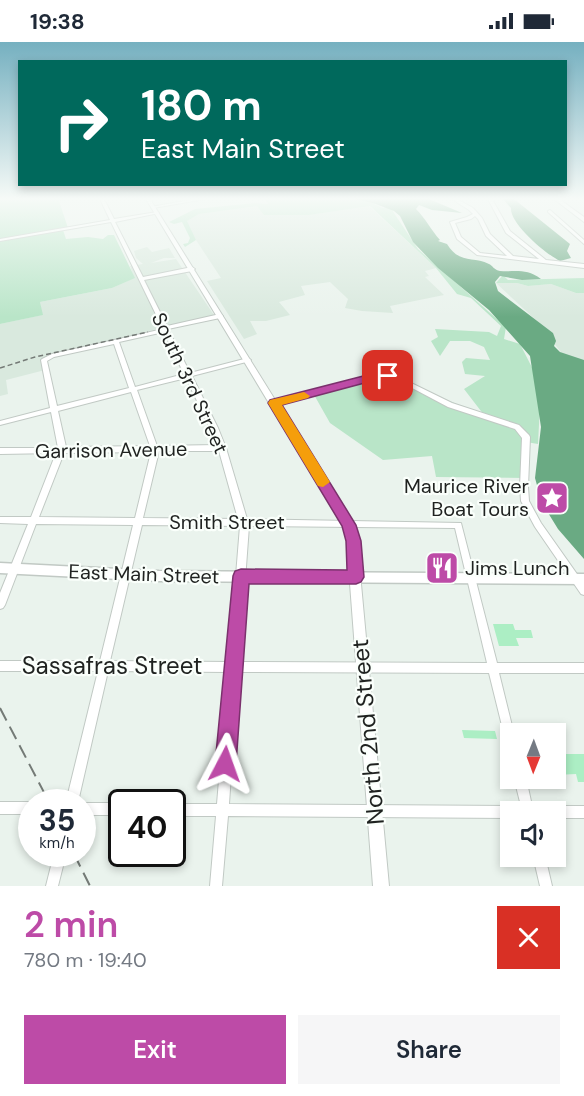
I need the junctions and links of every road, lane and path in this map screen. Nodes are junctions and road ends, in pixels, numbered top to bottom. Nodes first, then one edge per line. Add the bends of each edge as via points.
1 (121, 238) edge
2 (173, 238) edge
3 (459, 238) edge
4 (492, 238) edge
5 (516, 238) edge
6 (512, 258) junction
7 (546, 262) junction
8 (584, 266) edge
9 (192, 268) junction
10 (141, 279) junction
11 (220, 316) junction
12 (166, 329) junction
13 (116, 342) junction
14 (248, 360) junction
15 (188, 375) junction
16 (133, 389) junction
17 (274, 403) junction
18 (54, 409) junction
19 (0, 423) edge
20 (222, 448) junction
21 (155, 449) junction
22 (0, 451) edge
23 (62, 451) junction
24 (0, 520) edge
25 (34, 520) junction
26 (139, 521) junction
27 (244, 522) junction
28 (348, 522) junction
29 (0, 568) edge
30 (15, 569) junction
31 (125, 575) junction
32 (241, 576) junction
33 (356, 577) junction
34 (472, 578) junction
35 (580, 579) edge
36 (584, 591) edge
37 (0, 605) edge
38 (0, 666) edge
39 (104, 666) junction
40 (233, 666) junction
41 (363, 667) junction
42 (493, 668) junction
43 (584, 668) edge
44 (506, 723) edge
45 (75, 789) edge
46 (0, 808) edge
47 (18, 808) edge
48 (186, 810) edge
49 (222, 810) junction
50 (375, 811) junction
51 (500, 812) edge
52 (566, 812) edge
53 (584, 812) edge
54 (57, 867) edge
55 (541, 867) edge
56 (52, 886) edge
57 (216, 886) edge
58 (381, 886) edge
59 (546, 886) edge

1 - 10 street, South 3rd Street
2 - 9 main road
3 - 6 street via 479,254
4 - 6 street
5 - 7 street
6 - 7 street
7 - 8 street
9 - 10 street
9 - 11 main road
10 - 12 street, South 3rd Street
11 - 12 street
11 - 14 main road
12 - 13 street
12 - 15 street, South 3rd Street
13 - 16 street
13 - 18 street via 44,360
14 - 15 street
14 - 17 main road
15 - 16 street
15 - 20 street, South 3rd Street
16 - 18 street
16 - 21 street
17 - 28 main road
17 - 35 street via 388,376 450,405 517,426 526,437 524,487 529,512
18 - 19 street
18 - 23 street
20 - 21 street, Garrison Avenue
20 - 27 street, South 3rd Street
21 - 23 street, Garrison Avenue
21 - 26 street
22 - 23 street, Garrison Avenue
23 - 25 street
24 - 25 street, Smith Street
25 - 26 street, Smith Street
25 - 30 street
26 - 27 street, Smith Street
26 - 31 street
27 - 28 street, Smith Street
27 - 32 street, South 3rd Street
28 - 33 main road, North 2nd Street
28 - 34 street, Smith Street via 454,524 460,529
29 - 30 highway, East Main Street
30 - 31 highway, East Main Street
30 - 37 street
31 - 32 highway, East Main Street
31 - 39 street
32 - 33 highway, East Main Street
32 - 40 street, South 3rd Street
33 - 34 highway, East Main Street
33 - 41 main road, North 2nd Street
34 - 35 highway, East Main Street
34 - 42 street
35 - 36 street
38 - 39 street, Sassafras Street
39 - 40 street, Sassafras Street
39 - 45 street
40 - 41 street, Sassafras Street
40 - 49 street, South 3rd Street
41 - 42 street, Sassafras Street
41 - 50 main road, North 2nd Street
42 - 43 street, Sassafras Street
42 - 44 street
46 - 47 street
48 - 49 street
49 - 50 street
49 - 57 street, South 3rd Street
50 - 51 street
50 - 58 main road, North 2nd Street
52 - 53 street
54 - 56 street
55 - 59 street

